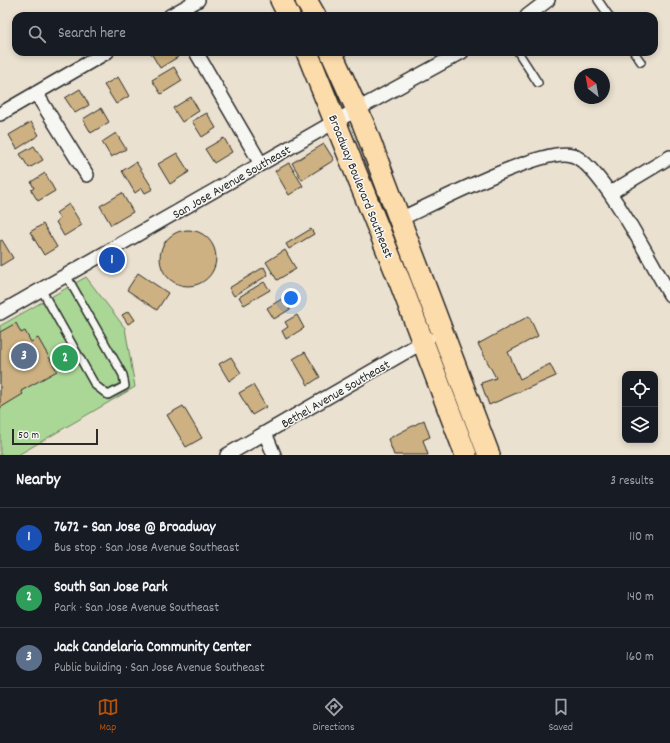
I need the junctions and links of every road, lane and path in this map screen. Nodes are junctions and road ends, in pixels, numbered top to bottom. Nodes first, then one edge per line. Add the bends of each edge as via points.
1 (198, 0) edge
2 (281, 0) edge
3 (306, 0) edge
4 (548, 0) edge
5 (598, 0) edge
6 (178, 12) edge
7 (287, 12) edge
8 (312, 12) edge
9 (532, 12) edge
10 (606, 12) edge
11 (100, 56) edge
12 (198, 56) edge
13 (309, 56) edge
14 (334, 56) edge
15 (455, 56) edge
16 (521, 56) edge
17 (637, 56) edge
18 (642, 62) dead end
19 (538, 83) dead end
20 (36, 93) junction
21 (357, 110) junction
22 (0, 114) edge
23 (336, 121) junction
24 (670, 157) edge
25 (261, 164) junction
26 (87, 175) dead end
27 (610, 194) junction
28 (400, 219) junction
29 (66, 275) junction
30 (41, 289) junction
31 (670, 295) edge
32 (0, 313) edge
33 (443, 332) junction
34 (423, 342) junction
35 (265, 433) junction
36 (227, 455) edge
37 (274, 455) edge
38 (466, 455) edge
39 (489, 455) edge

1 - 6 street
2 - 7 main road
3 - 8 main road
4 - 9 street
5 - 10 lane
11 - 20 street
12 - 25 street
13 - 23 main road, Broadway Boulevard Southeast
14 - 21 main road, Broadway Boulevard Southeast
15 - 21 street, San Jose Avenue Southeast
16 - 19 lane
17 - 18 lane
20 - 22 street
20 - 26 street
21 - 23 street, San Jose Avenue Southeast
21 - 28 main road, Broadway Boulevard Southeast
23 - 25 street, San Jose Avenue Southeast
23 - 34 main road, Broadway Boulevard Southeast
24 - 27 street
25 - 29 street, San Jose Avenue Southeast
27 - 28 street via 592,170 578,158 563,154 553,155 521,164
27 - 31 street
28 - 33 main road, Broadway Boulevard Southeast
29 - 30 street, San Jose Avenue Southeast
29 - 30 lane via 123,375 125,386 108,395 95,385
30 - 32 street, San Jose Avenue Southeast
33 - 34 street, Bethel Avenue Southeast
33 - 39 main road, Broadway Boulevard Southeast
34 - 35 street, Bethel Avenue Southeast
34 - 38 main road, Broadway Boulevard Southeast
35 - 36 street, Bethel Avenue Southeast
35 - 37 street

